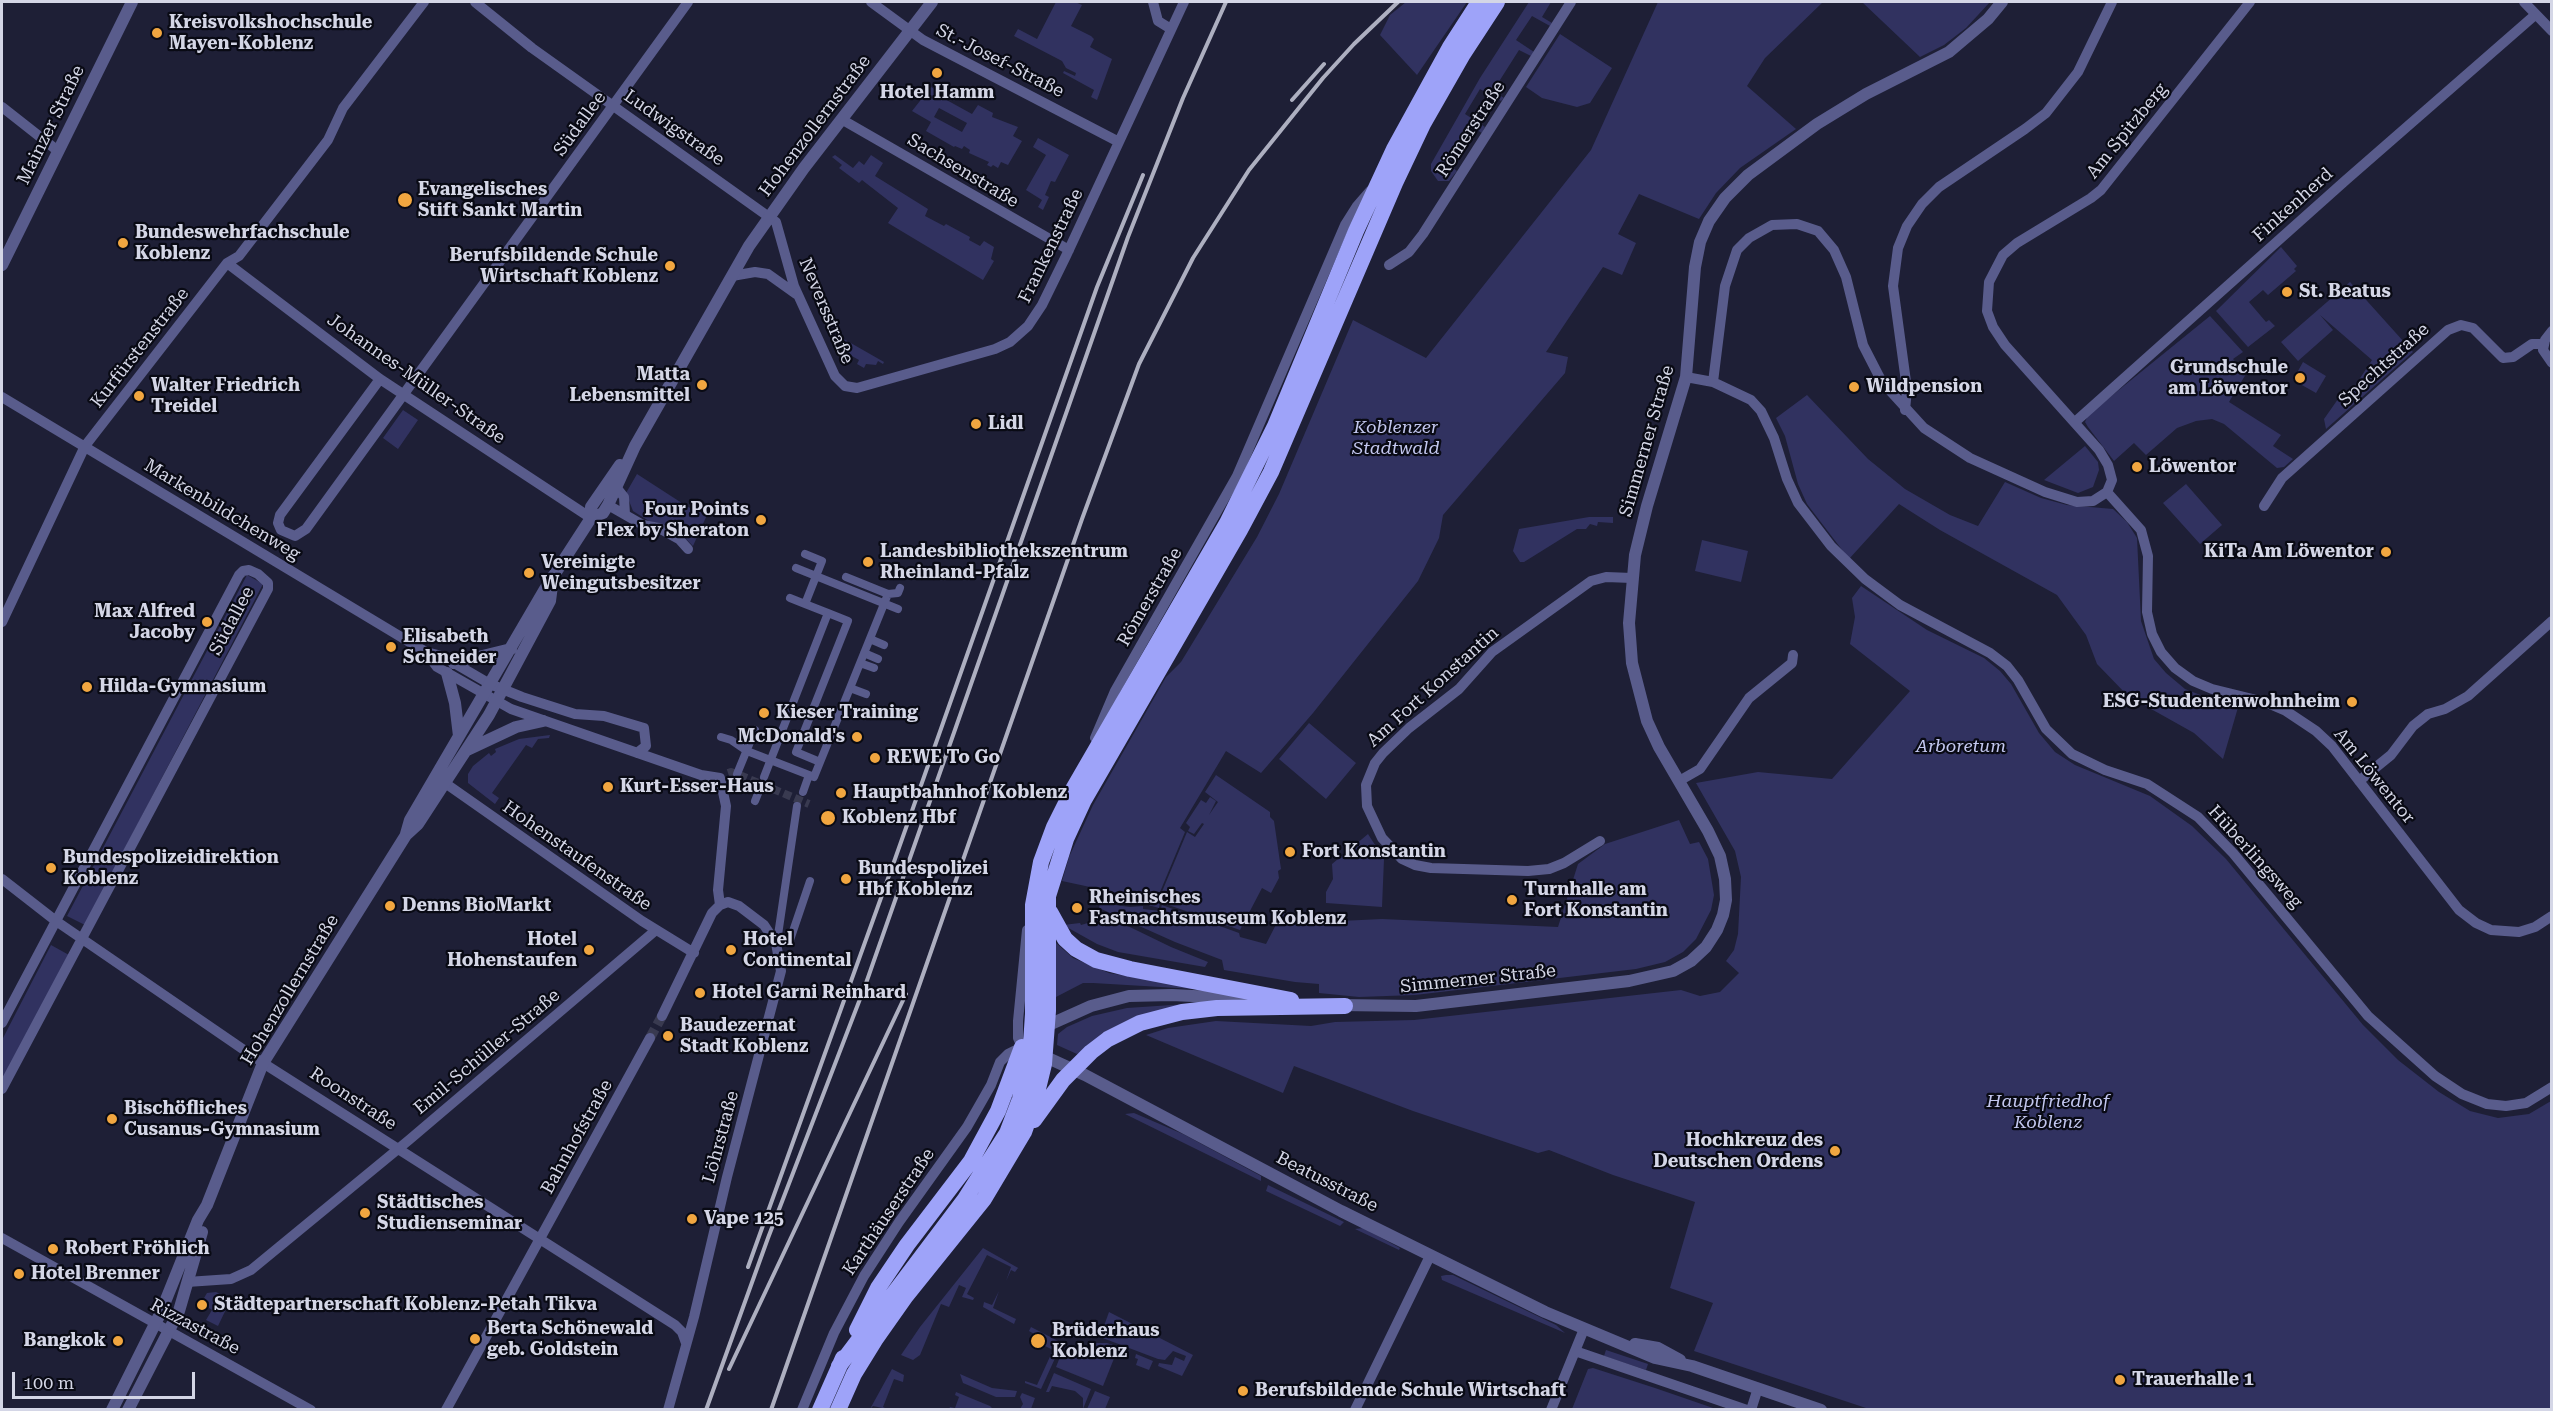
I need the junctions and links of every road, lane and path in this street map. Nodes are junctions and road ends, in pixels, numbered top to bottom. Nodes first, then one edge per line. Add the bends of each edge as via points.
1 (132, 2) edge
2 (424, 2) edge
3 (475, 2) edge
4 (688, 2) edge
5 (871, 2) edge
6 (932, 2) edge
7 (1153, 2) edge
8 (1184, 2) edge
9 (1479, 2) edge
10 (1497, 2) edge
11 (1571, 2) edge
12 (2002, 2) edge
13 (2112, 2) edge
14 (2250, 2) edge
15 (2524, 2) edge
16 (2535, 15) junction
17 (1171, 29) junction
18 (909, 31) junction
19 (2552, 31) edge
20 (613, 106) junction
21 (2, 107) edge
22 (842, 119) junction
23 (1119, 142) junction
24 (58, 152) junction
25 (1377, 184) junction
26 (769, 216) junction
27 (1069, 250) junction
28 (227, 262) junction
29 (2, 265) edge
30 (1389, 266) dead end
31 (732, 276) junction
32 (798, 296) junction
33 (2552, 331) edge
34 (2543, 344) junction
35 (2552, 363) edge
36 (1686, 377) junction
37 (380, 379) junction
38 (1713, 382) junction
39 (842, 384) joint
40 (403, 394) junction
41 (2, 397) edge
42 (1905, 410) junction
43 (2075, 422) junction
44 (635, 446) junction
45 (85, 447) junction
46 (616, 487) junction
47 (2107, 492) junction
48 (608, 505) junction
49 (2264, 507) dead end
50 (625, 514) junction
51 (591, 518) junction
52 (1234, 526) junction
53 (688, 549) dead end
54 (805, 554) dead end
55 (796, 568) dead end
56 (816, 576) junction
57 (552, 578) junction
58 (1632, 578) junction
59 (845, 580) junction
60 (900, 588) dead end
61 (888, 594) junction
62 (790, 598) dead end
63 (884, 603) junction
64 (805, 604) junction
65 (898, 609) dead end
66 (828, 613) junction
67 (2552, 621) edge
68 (2, 622) edge
69 (870, 639) junction
70 (884, 645) dead end
71 (511, 649) junction
72 (864, 653) junction
73 (1793, 655) dead end
74 (878, 659) dead end
75 (860, 663) junction
76 (450, 668) junction
77 (874, 668) dead end
78 (791, 683) dead end
79 (799, 686) junction
80 (850, 688) junction
81 (487, 689) junction
82 (503, 690) junction
83 (866, 694) dead end
84 (496, 701) junction
85 (779, 713) dead end
86 (787, 717) junction
87 (543, 721) junction
88 (755, 730) dead end
89 (459, 737) junction
90 (721, 737) dead end
91 (466, 750) junction
92 (747, 751) junction
93 (637, 753) junction
94 (770, 760) junction
95 (820, 762) junction
96 (737, 774) dead end
97 (809, 775) junction
98 (764, 777) dead end
99 (1679, 781) junction
100 (2359, 781) junction
101 (444, 783) junction
102 (759, 791) dead end
103 (803, 792) dead end
104 (755, 801) dead end
105 (797, 806) dead end
106 (406, 835) junction
107 (1600, 841) dead end
108 (2, 879) edge
109 (810, 881) dead end
110 (720, 905) junction
111 (1048, 906) junction
112 (782, 918) junction
113 (2550, 918) edge
114 (56, 921) junction
115 (796, 921) junction
116 (656, 930) junction
117 (778, 936) dead end
118 (82, 938) junction
119 (789, 943) dead end
120 (693, 953) junction
121 (1298, 1001) junction
122 (1345, 1006) junction
123 (662, 1016) tunnel mouth
124 (1066, 1016) junction
125 (2, 1023) edge
126 (650, 1038) tunnel mouth
127 (1022, 1047) junction
128 (1049, 1058) junction
129 (263, 1063) junction
130 (2552, 1087) edge
131 (2, 1089) edge
132 (1024, 1132) junction
133 (399, 1148) junction
134 (207, 1205) junction
135 (2, 1238) edge
136 (541, 1239) junction
137 (1430, 1256) junction
138 (187, 1282) junction
139 (154, 1323) junction
140 (1584, 1329) junction
141 (169, 1331) junction
142 (686, 1343) junction
143 (1575, 1351) junction
144 (839, 1366) junction
145 (1758, 1388) junction
146 (112, 1410) edge
147 (128, 1410) edge
148 (311, 1410) edge
149 (446, 1410) edge
150 (668, 1410) edge
151 (802, 1410) edge
152 (820, 1410) edge
153 (838, 1410) edge
154 (1355, 1410) edge
155 (1551, 1410) edge
156 (1749, 1410) edge
157 (1821, 1410) edge

1 - 24 street, Mainzer Straße
2 - 28 street, Kurfürstenstraße via 343,108 328,140 239,256
3 - 20 street, Ludwigstraße
4 - 20 street, Südallee
5 - 18 street, St.-Josef-Straße
6 - 18 street, Hohenzollernstraße
7 - 17 street via 1158,21
8 - 17 street, Frankenstraße
9 - 25 highway
10 - 52 highway via 1423,124 1284,442
11 - 30 street, Römerstraße via 1423,234
12 - 36 street, Simmerner Straße via 1949,52 1817,124 1748,175 1725,198 1700,242
13 - 42 street via 2078,72 2046,113 1939,187 1907,226 1898,248 1893,286 1907,389
14 - 43 street, Am Spitzberg via 2101,190 2017,243 1995,268 1987,296 1993,327
15 - 16 street
16 - 19 street
16 - 43 street, Finkenherd
17 - 23 street, Frankenstraße
18 - 22 street, Hohenzollernstraße
18 - 23 street, St.-Josef-Straße
20 - 26 street, Ludwigstraße
20 - 40 street, Südallee
21 - 24 street
22 - 26 street, Hohenzollernstraße
22 - 27 street, Sachsenstraße
23 - 27 street, Frankenstraße
24 - 29 street, Mainzer Straße
25 - 52 highway
25 - 127 street, Römerstraße via 1345,225 1237,476 1115,691 1056,828 1030,902 1018,1021
26 - 31 street, Hohenzollernstraße
26 - 32 street, Neversstraße via 779,227
27 - 39 street, Frankenstraße via 1035,316 1010,342 866,387
28 - 37 street, Johannes-Müller-Straße
28 - 45 street, Kurfürstenstraße
31 - 32 street via 768,274
31 - 44 street, Hohenzollernstraße
32 - 39 street, Neversstraße
33 - 34 street
34 - 35 street via 2544,354
34 - 49 street, Spechtstraße via 2532,344 2513,357 2503,358 2474,328 2461,325 2448,330 2282,478
36 - 38 street, Hüberlingsweg
36 - 58 street, Simmerner Straße via 1647,506
37 - 40 street, Johannes-Müller-Straße
37 - 40 street, Südallee via 280,515 281,530 295,536 306,529
38 - 42 street via 1725,286 1737,250 1749,237 1772,225 1797,224 1818,231 1834,250 1846,277 1863,345 1881,382
38 - 130 street, Hüberlingsweg via 1751,400 1761,411 1798,503 1831,546 1865,579 1900,604 2007,666 2046,729 2072,754 2147,784 2198,817 2239,860 2368,1016 2435,1076 2462,1094 2487,1104 2506,1106 2526,1102
40 - 51 street, Johannes-Müller-Straße
41 - 45 street, Markenbildchenweg
42 - 47 street via 1924,428 1970,458 2045,492 2077,502 2093,501
43 - 47 street, Am Spitzberg via 2108,465 2112,480
44 - 46 street, Hohenzollernstraße
44 - 51 street, Hohenzollernstraße via 596,498
45 - 68 street, Kurfürstenstraße
45 - 76 street, Markenbildchenweg via 426,652 432,662
46 - 48 street, Hohenzollernstraße
46 - 50 street via 624,497
47 - 100 street, Am Löwentor via 2141,530 2148,556 2147,612 2161,652 2193,681 2265,702 2316,730
48 - 50 street
48 - 51 street, Hohenzollernstraße via 603,513
50 - 53 street via 679,538
51 - 57 street, Hohenzollernstraße
52 - 111 highway via 1084,800 1056,867
52 - 144 highway via 1072,791 1054,827 1041,862 1033,905 1034,1014 1030,1059 1011,1124 977,1182
54 - 56 street via 822,561
55 - 56 street
56 - 59 street
56 - 64 street
57 - 71 street, Hohenzollernstraße
57 - 82 street, Hohenzollernstraße via 550,601
58 - 99 street, Simmerner Straße via 1629,633 1638,692 1651,730
58 - 107 street, Am Fort Konstantin via 1596,579 1492,652 1460,689 1383,753 1366,785 1367,806 1382,838 1402,859 1415,865 1550,869
59 - 61 street
59 - 63 street
60 - 61 street via 898,593
61 - 63 street
62 - 64 street
63 - 65 street
63 - 69 street
64 - 66 street
66 - 79 street via 800,672
66 - 95 street via 849,621 796,752
67 - 100 street via 2468,696 2428,714 2413,726 2391,755
69 - 70 street
69 - 72 street
71 - 76 street
71 - 81 street, Hohenzollernstraße
72 - 74 street
72 - 75 street
73 - 99 street via 1792,663 1749,698 1700,769
75 - 77 street
75 - 80 street
76 - 81 street, Markenbildchenweg
76 - 89 street
78 - 79 street
79 - 86 street
80 - 83 street
80 - 95 street
81 - 82 street, Markenbildchenweg
81 - 84 street, Markenbildchenweg
81 - 89 street, Hohenzollernstraße
82 - 84 street, Hohenzollernstraße
82 - 93 street, Markenbildchenweg via 574,714 604,716 644,728 646,746
84 - 87 street, Markenbildchenweg
84 - 91 street, Hohenzollernstraße
85 - 86 street
86 - 94 street
87 - 91 street via 516,727
87 - 93 street, Markenbildchenweg
88 - 92 street
89 - 106 street, Hohenzollernstraße via 410,820
90 - 92 street
91 - 101 street, Hohenzollernstraße
92 - 94 street
92 - 96 street
93 - 110 street, Markenbildchenweg via 720,778 726,801 718,887
94 - 97 street
94 - 98 street
95 - 97 street via 814,777
97 - 103 street
99 - 122 street, Simmerner Straße via 1720,856 1725,879 1726,900 1717,930 1691,961 1673,971 1629,981 1416,1006
100 - 113 street, Am Löwentor via 2459,910 2476,923 2504,933 2518,932
101 - 106 street, Hohenzollernstraße via 418,824
101 - 116 street, Hohenstaufenstraße
102 - 104 street
105 - 112 street
106 - 129 street, Hohenzollernstraße
108 - 114 street, Roonstraße
109 - 115 street
110 - 120 street via 712,913
110 - 142 street, Löhrstraße via 735,904 759,920 776,943 780,980
111 - 121 highway via 1060,934 1096,960
111 - 132 highway via 1047,1038 1039,1087
112 - 115 street
112 - 117 street
114 - 118 street, Roonstraße
114 - 118 street, Südallee via 239,575 249,570 258,574 268,583 268,589
114 - 125 street, Südallee
115 - 119 street
116 - 120 street, Hohenstaufenstraße
116 - 133 street, Emil-Schüller-Straße
118 - 129 street, Roonstraße
118 - 131 street, Südallee
120 - 123 street
121 - 122 street, Simmerner Straße
121 - 124 street, Simmerner Straße via 1129,996
122 - 132 highway via 1217,1008 1149,1020 1091,1052 1063,1080
124 - 127 street, Simmerner Straße via 1044,1026
124 - 128 street via 1052,1034
126 - 136 street, Bahnhofstraße
127 - 128 street, Beatusstraße
127 - 144 highway via 988,1131 971,1161 878,1288
127 - 151 street, Karthäuserstraße via 1000,1062 967,1127 864,1276 834,1333
128 - 137 street, Beatusstraße
129 - 133 street, Roonstraße
129 - 134 street, Hohenzollernstraße
132 - 153 highway via 984,1199 875,1340
133 - 136 street, Roonstraße
133 - 138 street, Emil-Schüller-Straße via 251,1270 231,1279
134 - 138 street, Hohenzollernstraße
134 - 139 street, Hohenzollernstraße
135 - 139 street, Rizzastraße
136 - 142 street, Roonstraße via 679,1327
136 - 149 street, Bahnhofstraße
137 - 140 street, Beatusstraße
137 - 154 street
138 - 141 street, Hohenzollernstraße
139 - 141 street, Rizzastraße
139 - 146 street, Hohenzollernstraße
140 - 143 street
140 - 145 street, Beatusstraße via 1654,1358
141 - 147 street, Hohenzollernstraße
141 - 148 street, Rizzastraße
142 - 150 street, Löhrstraße
143 - 155 street
143 - 156 street
144 - 152 highway
145 - 156 street
145 - 157 street, Beatusstraße

